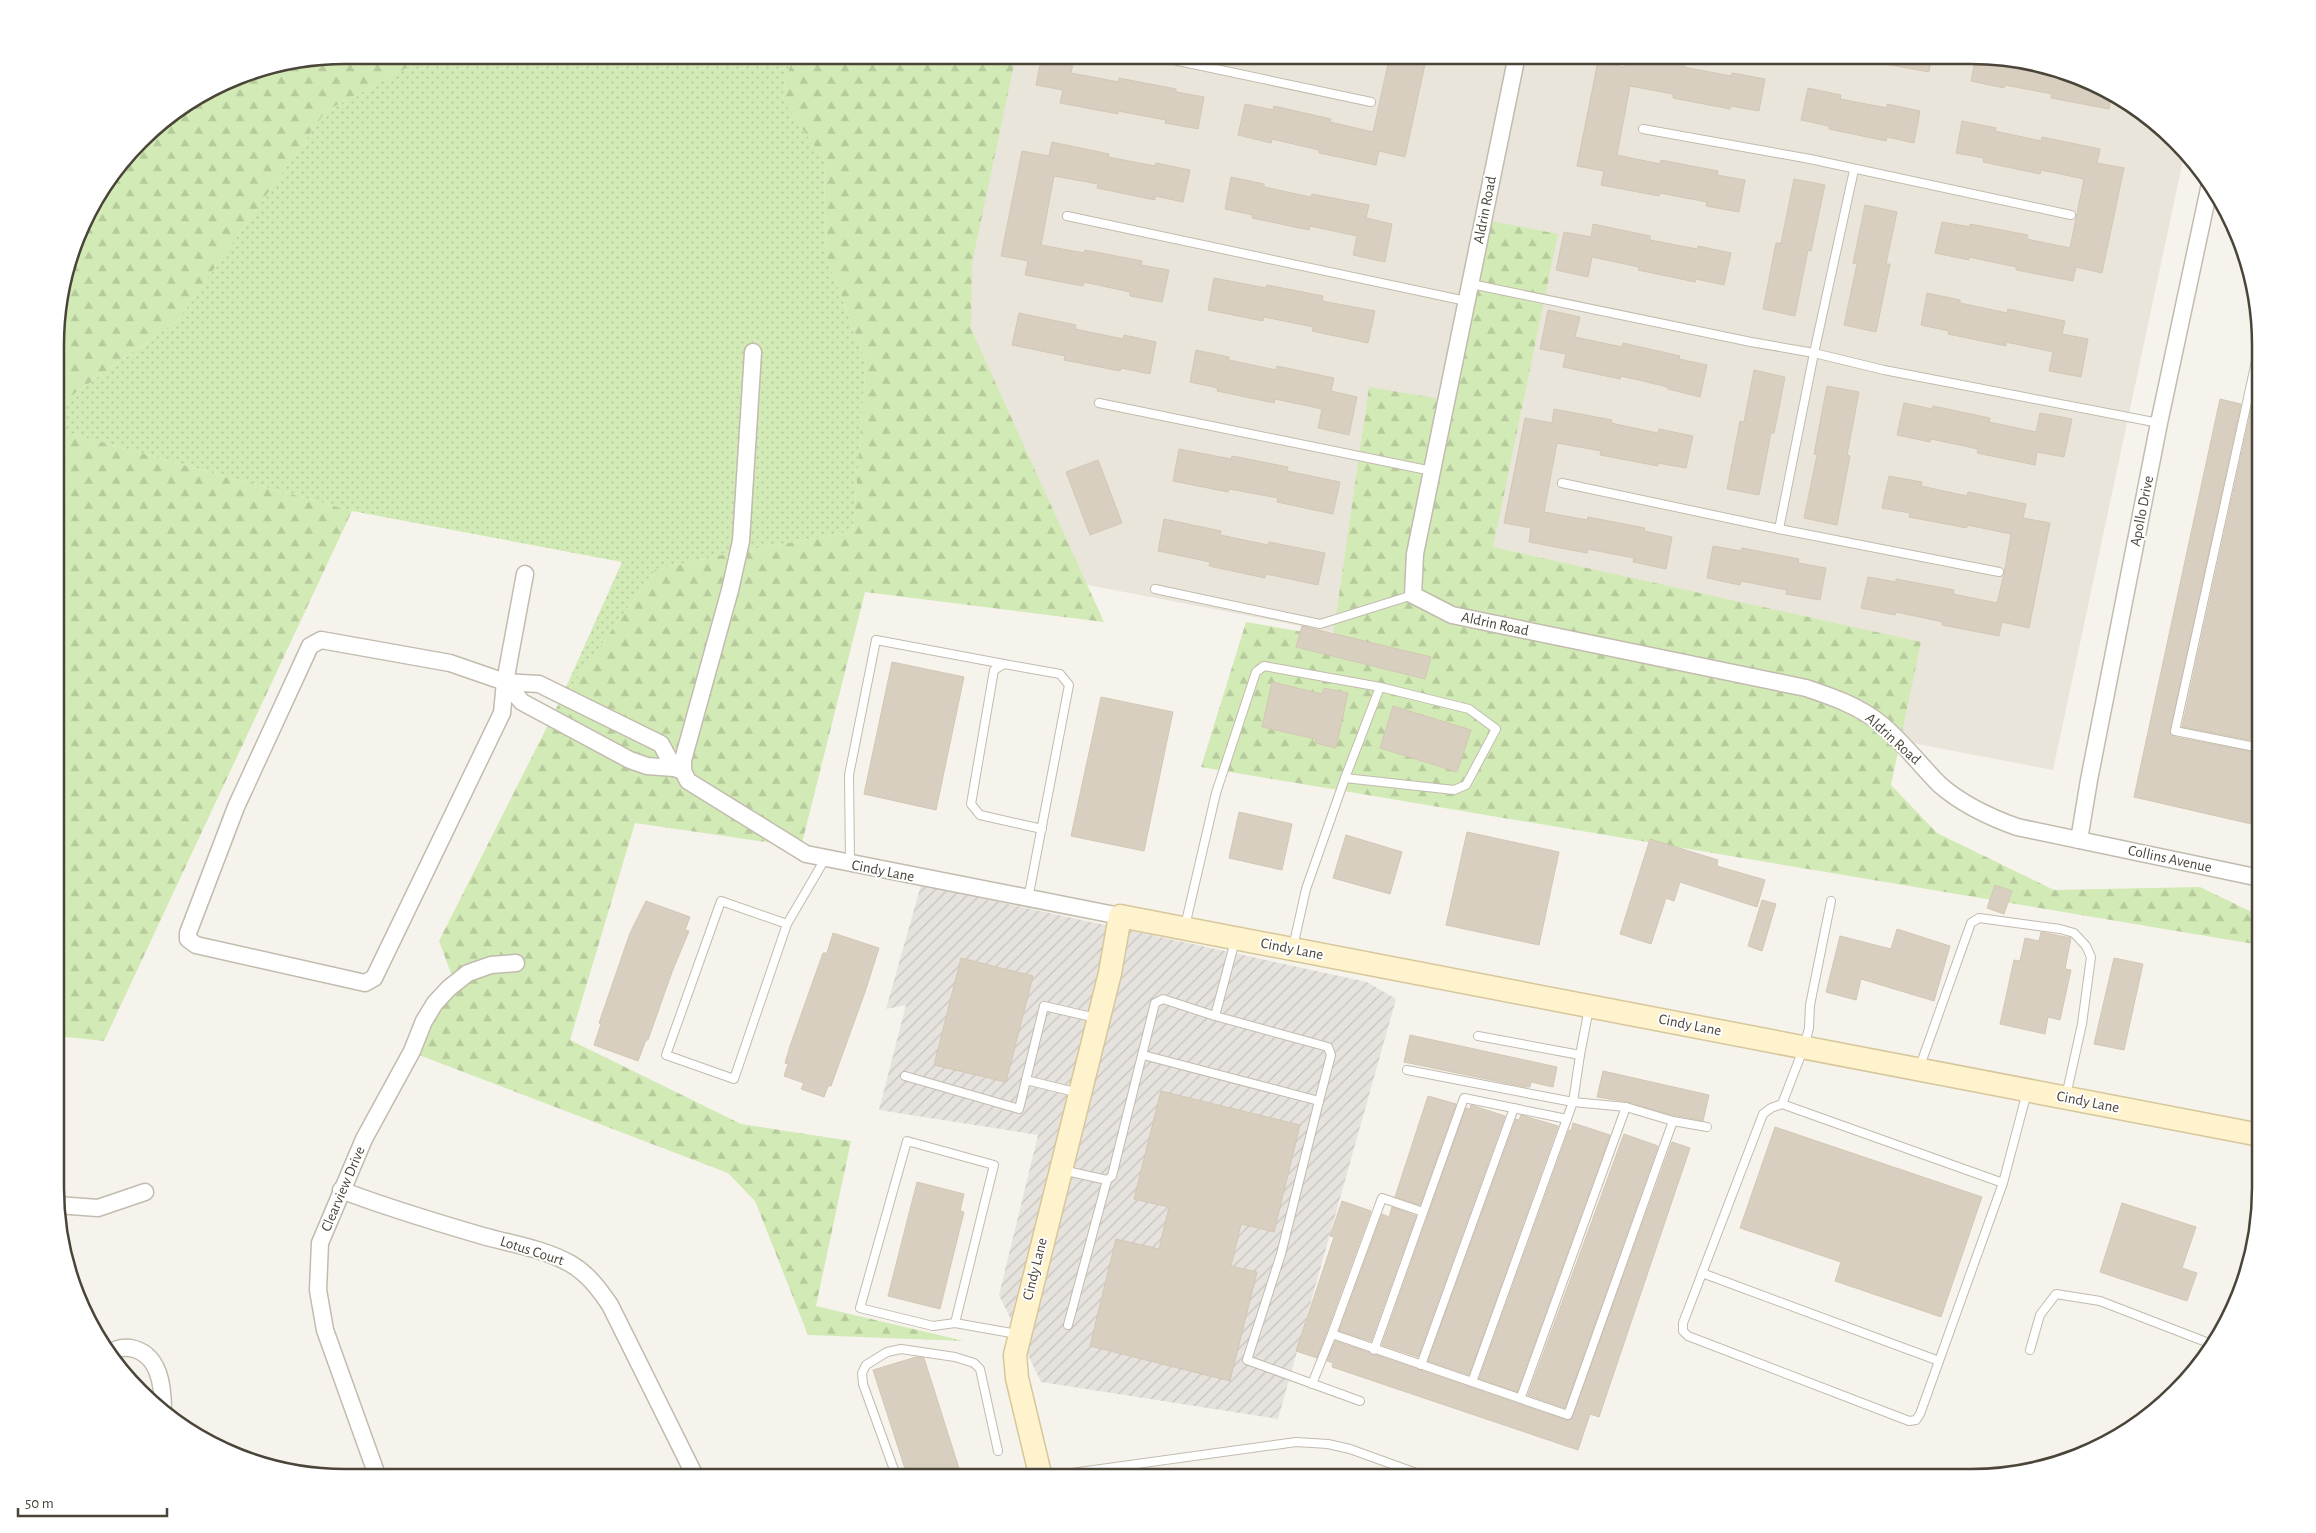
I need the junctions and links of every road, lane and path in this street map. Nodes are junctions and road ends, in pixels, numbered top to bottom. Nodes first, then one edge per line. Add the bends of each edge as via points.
1 (1192, 64) edge
2 (1514, 64) edge
3 (1371, 102) dead end
4 (1643, 129) dead end
5 (1854, 170) junction
6 (2208, 193) edge
7 (2071, 215) dead end
8 (1067, 216) dead end
9 (1471, 284) junction
10 (1466, 301) junction
11 (753, 352) dead end
12 (1814, 353) junction
13 (2252, 380) edge
14 (1099, 403) dead end
15 (2159, 423) junction
16 (1432, 471) junction
17 (1562, 483) dead end
18 (1779, 529) junction
19 (1999, 572) dead end
20 (525, 574) dead end
21 (1155, 589) dead end
22 (1413, 595) junction
23 (1004, 664) junction
24 (505, 682) junction
25 (1380, 687) junction
26 (2252, 746) edge
27 (680, 766) junction
28 (1345, 778) junction
29 (1042, 829) junction
30 (2079, 840) junction
31 (824, 859) junction
32 (850, 864) junction
33 (2252, 876) edge
34 (1028, 899) junction
35 (1831, 901) dead end
36 (1120, 916) junction
37 (787, 924) junction
38 (1185, 928) junction
39 (1236, 938) junction
40 (1292, 949) junction
41 (516, 963) dead end
42 (1589, 1006) junction
43 (1215, 1016) junction
44 (1098, 1019) junction
45 (1478, 1036) dead end
46 (1804, 1047) junction
47 (1143, 1055) junction
48 (1580, 1055) junction
49 (1920, 1069) junction
50 (1406, 1070) dead end
51 (905, 1076) dead end
52 (1026, 1080) junction
53 (2027, 1090) junction
54 (1080, 1093) junction
55 (2066, 1098) junction
56 (1319, 1101) junction
57 (1573, 1102) junction
58 (1782, 1104) junction
59 (1626, 1107) junction
60 (1514, 1108) junction
61 (1567, 1119) junction
62 (1673, 1121) junction
63 (1707, 1127) dead end
64 (2252, 1133) edge
65 (1060, 1170) junction
66 (1107, 1180) junction
67 (2003, 1183) junction
68 (341, 1190) junction
69 (145, 1192) dead end
70 (64, 1205) edge
71 (1424, 1212) junction
72 (1702, 1273) junction
73 (955, 1323) junction
74 (1068, 1325) dead end
75 (1332, 1334) junction
76 (1020, 1335) junction
77 (2206, 1342) edge
78 (116, 1350) edge
79 (1374, 1350) junction
80 (2030, 1350) dead end
81 (1939, 1361) junction
82 (1421, 1365) junction
83 (1472, 1382) junction
84 (1312, 1384) junction
85 (1520, 1397) junction
86 (162, 1401) edge
87 (1360, 1401) dead end
88 (998, 1451) dead end
89 (375, 1469) edge
90 (692, 1469) edge
91 (894, 1469) edge
92 (1039, 1469) edge
93 (1099, 1469) edge
94 (1405, 1469) edge

1 - 3 lane
2 - 9 street, Aldrin Road
4 - 5 lane
5 - 7 lane
5 - 12 lane
6 - 15 street, Apollo Drive
8 - 10 lane
9 - 10 street, Aldrin Road
9 - 12 lane
10 - 16 street, Aldrin Road
11 - 27 street via 741,541
12 - 15 lane via 1894,372
12 - 18 lane
13 - 26 lane via 2175,731
14 - 16 lane
15 - 30 street, Apollo Drive
16 - 22 street, Aldrin Road via 1415,554
17 - 18 lane
18 - 19 lane
20 - 24 street
21 - 22 lane via 1320,624
22 - 30 street, Aldrin Road via 1452,615 1806,688 1831,696 1881,724 1940,784 1973,809 2017,827
23 - 29 lane via 1060,674 1069,685
23 - 29 lane via 994,670 971,804 980,815
23 - 32 lane via 876,640 849,775
24 - 24 street via 450,663 320,640 315,642 305,657 236,807 188,939 196,945 370,982 502,713
24 - 27 street, Cindy Lane via 539,684 661,744
24 - 27 street via 522,702 630,760 647,766
25 - 28 lane
25 - 28 lane via 1469,709 1496,729 1466,785 1454,790
25 - 38 lane via 1264,666 1256,672 1216,793
27 - 31 street, Cindy Lane via 688,781 786,844
28 - 40 lane via 1306,889
29 - 34 lane
30 - 33 street, Collins Avenue
31 - 32 street, Cindy Lane
31 - 37 lane
32 - 34 street, Cindy Lane
34 - 36 street, Cindy Lane
35 - 46 lane
36 - 38 street, Cindy Lane
36 - 44 street, Cindy Lane
37 - 37 lane via 734,1079 666,1055 721,900
38 - 39 street, Cindy Lane
39 - 40 street, Cindy Lane
39 - 43 lane
40 - 42 street, Cindy Lane
41 - 68 street, Clearview Drive via 491,965 468,973 435,1003
42 - 46 street, Cindy Lane
42 - 48 lane
43 - 47 lane via 1162,999 1155,1003
43 - 56 lane via 1328,1047 1331,1055
44 - 52 lane via 1044,1006
44 - 54 street, Cindy Lane
45 - 48 lane
46 - 49 street, Cindy Lane
46 - 58 lane
47 - 56 lane
47 - 66 lane via 1112,1176
48 - 57 lane
49 - 53 street, Cindy Lane
49 - 55 lane via 1971,923 1979,918 2060,929 2074,933 2091,957 2082,1024
50 - 57 lane
51 - 52 lane via 1019,1109
52 - 54 lane
53 - 55 street, Cindy Lane
53 - 67 lane
54 - 65 street, Cindy Lane
55 - 64 street, Cindy Lane
56 - 84 lane via 1281,1254 1247,1360
57 - 59 lane
57 - 61 lane
58 - 67 lane
58 - 72 lane via 1762,1114
59 - 62 lane
59 - 85 lane
60 - 61 lane
60 - 71 lane via 1464,1098
60 - 82 lane
61 - 83 lane
62 - 63 lane
62 - 85 lane via 1568,1414
65 - 66 lane
65 - 76 street, Cindy Lane
66 - 74 lane
67 - 81 lane
68 - 89 street, Clearview Drive via 320,1243 321,1314
68 - 90 street, Lotus Court via 393,1210 547,1254 584,1273 610,1305
69 - 70 street via 98,1208
71 - 75 lane via 1382,1198
71 - 79 lane
72 - 81 lane
72 - 81 lane via 1683,1324 1688,1336 1909,1421 1916,1420 1920,1414
73 - 73 lane via 933,1326 860,1308 907,1141 994,1164
73 - 76 lane
75 - 79 lane
75 - 84 lane
76 - 92 street, Cindy Lane via 1015,1354 1017,1378
77 - 80 lane via 2100,1301 2056,1294 2040,1315
78 - 86 street via 122,1347 136,1349 155,1362
79 - 82 lane
82 - 83 lane
83 - 85 lane
84 - 87 lane
88 - 91 lane via 980,1369 974,1363 955,1357 902,1349 887,1352 866,1366 862,1373 863,1384
93 - 94 lane via 1296,1442 1350,1449

